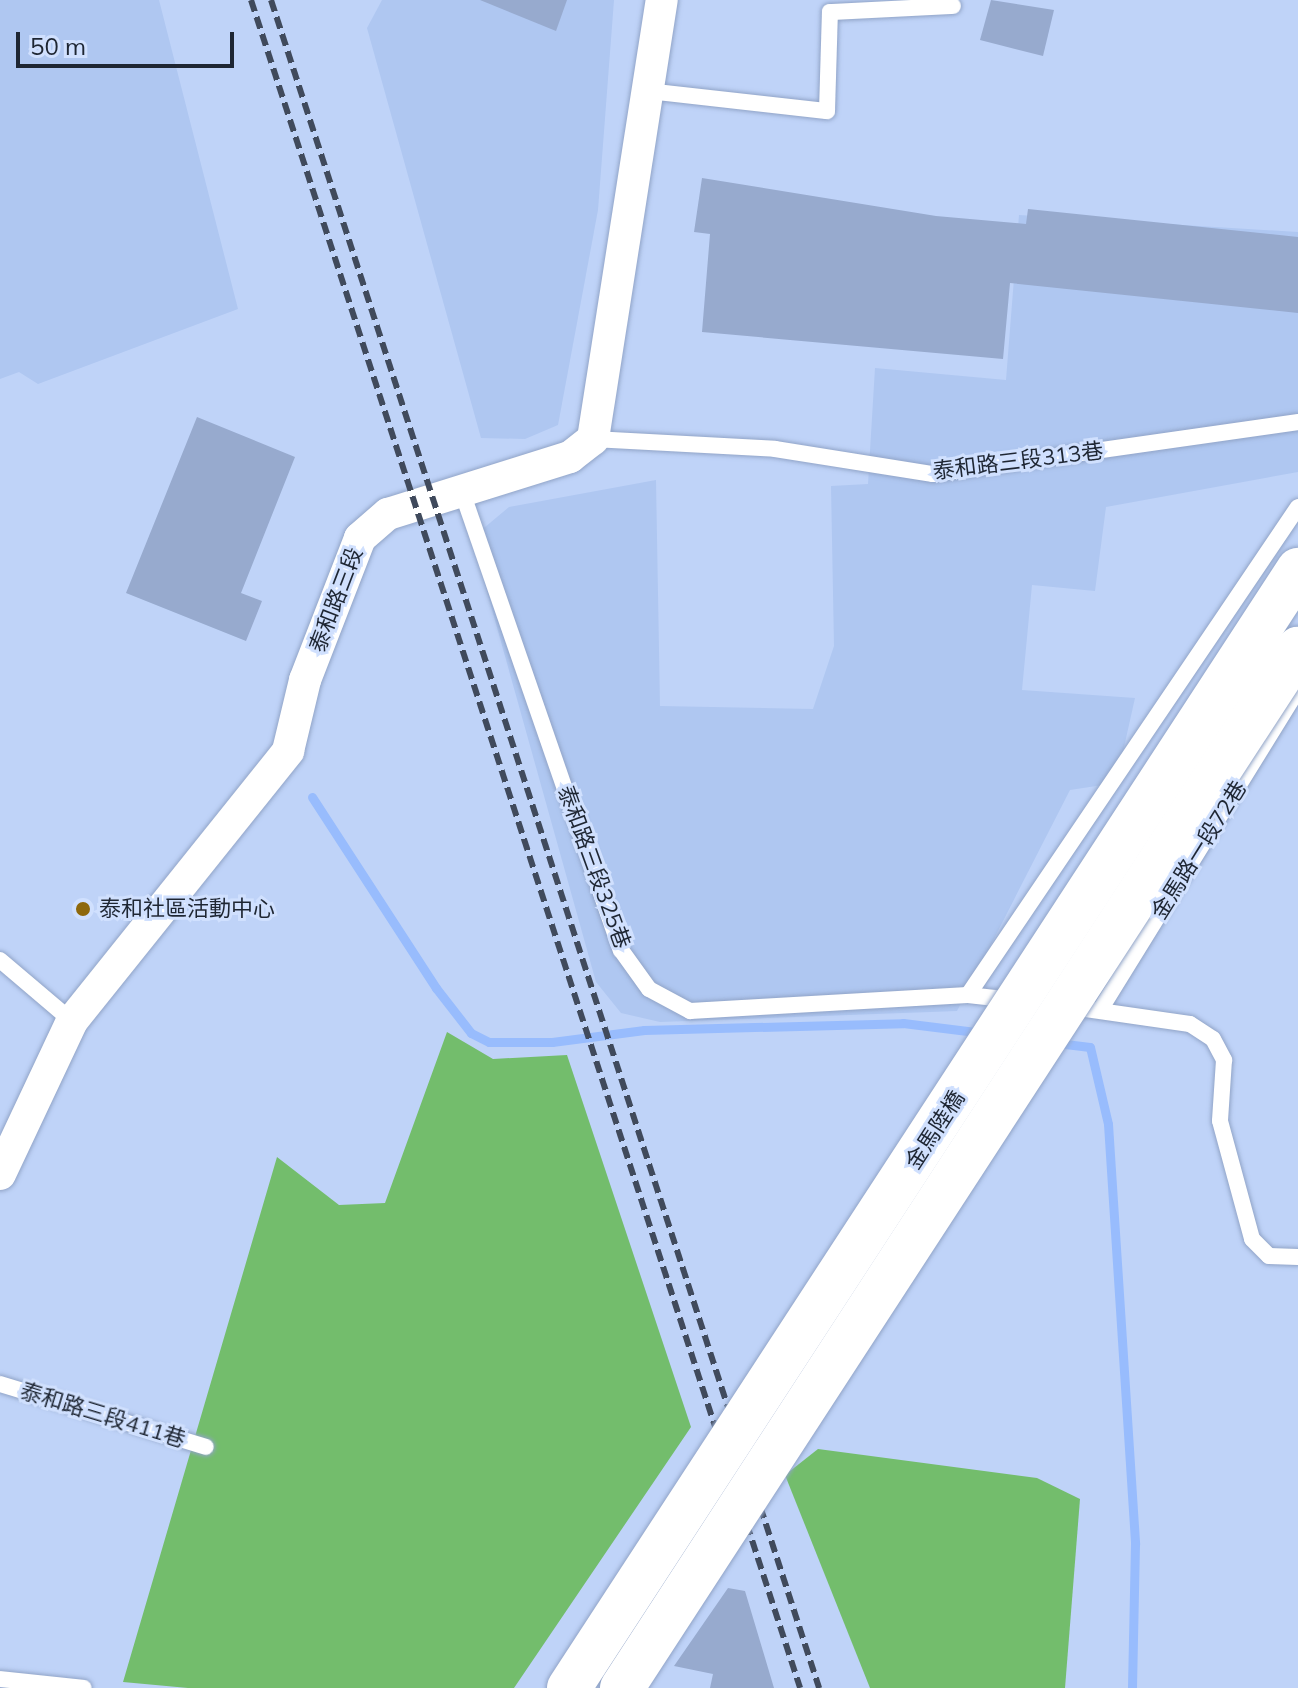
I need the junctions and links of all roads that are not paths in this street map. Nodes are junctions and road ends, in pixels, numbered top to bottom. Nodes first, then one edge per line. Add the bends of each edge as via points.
1 (662, 0) edge
2 (953, 6) dead end
3 (648, 91) junction
4 (1298, 422) edge
5 (593, 439) junction
6 (461, 489) junction
7 (1298, 507) edge
8 (1298, 570) edge
9 (1298, 649) edge
10 (1298, 690) edge
11 (0, 960) edge
12 (968, 995) junction
13 (1100, 1010) junction
14 (72, 1021) junction
15 (0, 1174) edge
16 (1298, 1257) edge
17 (0, 1384) edge
18 (206, 1447) dead end
19 (0, 1679) edge
20 (84, 1688) edge
21 (569, 1688) edge
22 (622, 1688) edge

1 - 3 street
2 - 3 lane via 830,12 827,111
3 - 5 street
4 - 5 lane, 泰和路三段313巷 via 933,474 775,449
5 - 6 street, 泰和路三段 via 570,457
6 - 12 lane, 泰和路三段325巷 via 621,950 649,989 690,1011
6 - 14 street, 泰和路三段 via 388,514 360,538 305,680 288,751
7 - 12 lane
8 - 21 main road, 金馬陸橋, bridge
9 - 22 main road, 金馬陸橋, bridge
10 - 13 lane, 金馬路一段72巷
11 - 14 lane
12 - 13 lane, 泰和路三段325巷
13 - 16 lane, 泰和路三段325巷 via 1190,1024 1213,1039 1224,1060 1220,1121 1252,1239 1269,1256
14 - 15 street, 泰和路三段
17 - 18 lane, 泰和路三段411巷
19 - 20 lane

